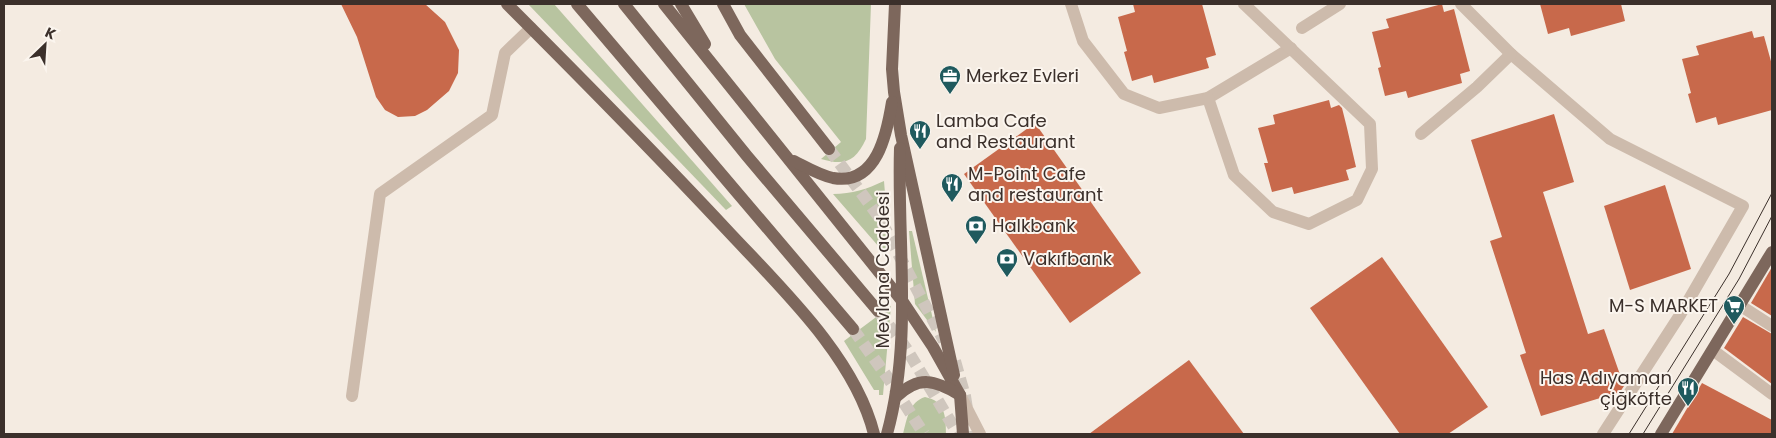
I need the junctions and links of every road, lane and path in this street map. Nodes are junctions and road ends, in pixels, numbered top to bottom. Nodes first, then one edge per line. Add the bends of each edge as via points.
1 (507, 4) edge
2 (577, 4) edge
3 (624, 4) edge
4 (664, 4) edge
5 (680, 4) edge
6 (723, 4) edge
7 (895, 4) edge
8 (1071, 4) edge
9 (1244, 4) edge
10 (1340, 4) edge
11 (1461, 4) edge
12 (531, 28) junction
13 (1302, 28) dead end
14 (1291, 48) junction
15 (1511, 54) junction
16 (894, 92) junction
17 (1208, 98) junction
18 (743, 102) junction
19 (1421, 134) dead end
20 (901, 135) junction
21 (829, 149) tunnel mouth
22 (790, 159) junction
23 (1771, 258) edge
24 (903, 302) junction
25 (1742, 306) junction
26 (878, 311) tunnel mouth
27 (1772, 326) edge
28 (853, 329) tunnel mouth
29 (1714, 351) junction
30 (960, 394) junction
31 (1772, 394) edge
32 (352, 396) dead end
33 (896, 397) junction
34 (874, 434) edge
35 (887, 434) edge
36 (963, 434) edge
37 (980, 434) edge
38 (1603, 434) edge
39 (1661, 434) edge

1 - 12 main road
2 - 28 main road
3 - 26 main road
4 - 18 main road
5 - 18 main road
6 - 21 main road via 740,35
7 - 16 main road, Mevlana Caddesi
8 - 17 street via 1083,41 1124,94 1159,108
9 - 14 street
10 - 13 street
11 - 15 street
12 - 32 street via 506,54 492,115 380,194
12 - 34 main road via 699,200 814,328 842,364 868,413
14 - 17 street
14 - 17 street via 1370,124 1372,168 1357,200 1309,224 1273,212 1234,175
15 - 19 street
15 - 38 street via 1610,139 1743,206 1680,315
16 - 20 main road, Mevlana Caddesi
16 - 22 main road via 879,154 859,174 846,179 834,178
18 - 22 main road
20 - 24 main road, Mevlana Caddesi
20 - 30 main road, Mevlana Caddesi
22 - 24 main road
23 - 25 main road
24 - 30 main road via 934,347
24 - 33 main road, Mevlana Caddesi via 903,338
25 - 27 street
25 - 29 main road
29 - 31 street
29 - 39 main road
30 - 33 main road via 944,385 927,381 905,388
30 - 36 main road, Mevlana Caddesi
30 - 37 street
33 - 35 main road, Mevlana Caddesi

